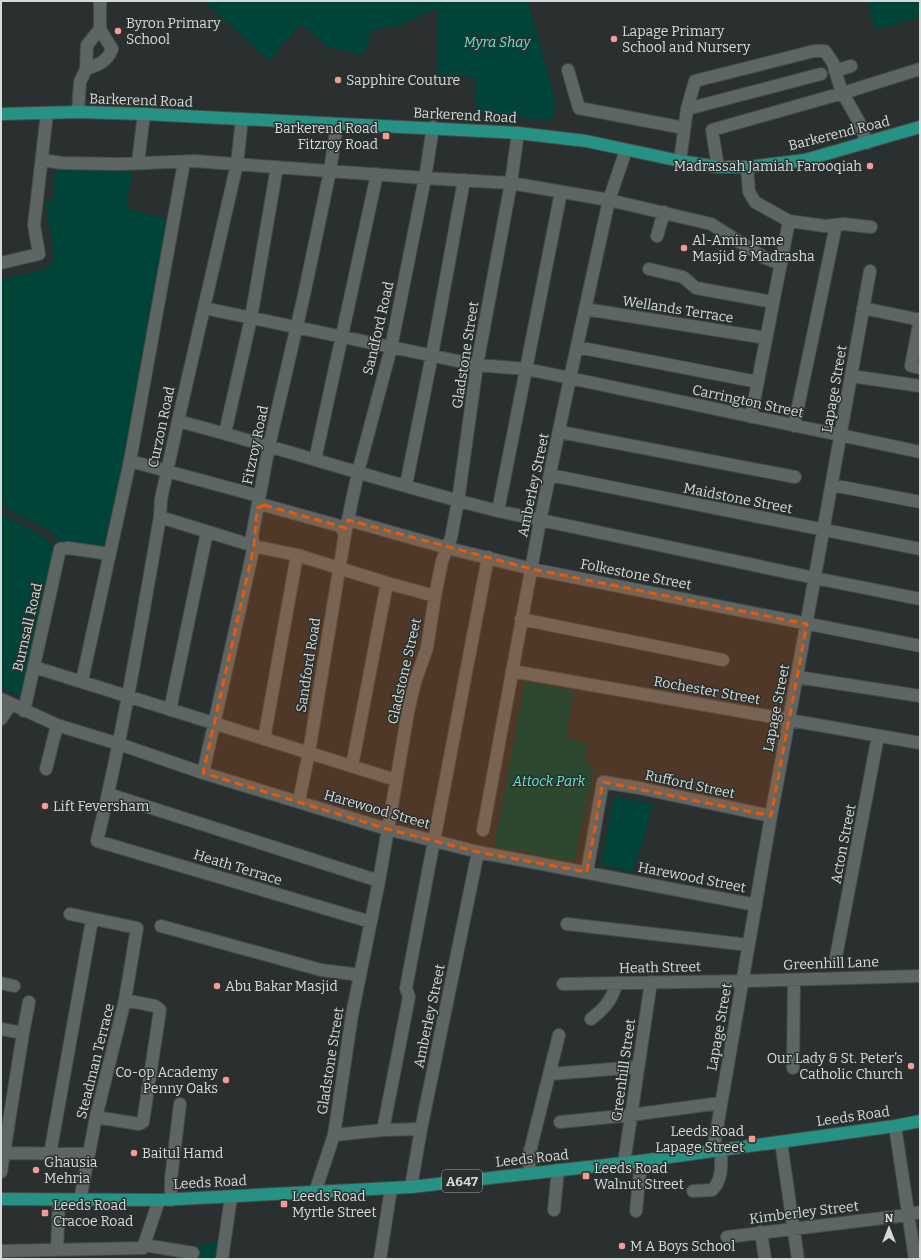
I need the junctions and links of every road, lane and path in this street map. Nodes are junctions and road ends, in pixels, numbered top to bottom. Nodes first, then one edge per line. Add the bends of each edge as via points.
1 (100, 1) edge
2 (100, 29) junction
3 (851, 66) dead end
4 (86, 69) junction
5 (920, 69) edge
6 (568, 70) dead end
7 (835, 71) junction
8 (821, 74) dead end
9 (842, 92) junction
10 (687, 109) junction
11 (78, 112) junction
12 (47, 113) junction
13 (1, 114) edge
14 (144, 114) junction
15 (242, 120) junction
16 (337, 124) junction
17 (433, 127) junction
18 (920, 127) edge
19 (684, 128) junction
20 (518, 132) junction
21 (867, 143) junction
22 (626, 150) junction
23 (42, 160) junction
24 (680, 161) junction
25 (138, 162) junction
26 (184, 162) junction
27 (237, 164) junction
28 (277, 167) junction
29 (718, 167) junction
30 (747, 167) junction
31 (330, 171) junction
32 (377, 174) junction
33 (425, 178) junction
34 (464, 180) junction
35 (511, 183) junction
36 (562, 192) junction
37 (609, 200) junction
38 (664, 212) junction
39 (789, 221) junction
40 (836, 225) junction
41 (871, 227) dead end
42 (657, 236) dead end
43 (1, 263) edge
44 (781, 264) junction
45 (649, 269) dead end
46 (870, 270) dead end
47 (773, 302) junction
48 (204, 308) junction
49 (864, 308) junction
50 (585, 309) junction
51 (252, 318) junction
52 (920, 319) edge
53 (296, 328) junction
54 (342, 337) junction
55 (766, 338) junction
56 (577, 347) junction
57 (391, 348) junction
58 (432, 355) junction
59 (477, 365) junction
60 (920, 368) edge
61 (527, 369) junction
62 (851, 376) junction
63 (570, 378) junction
64 (758, 382) junction
65 (920, 386) edge
66 (751, 417) junction
67 (178, 421) junction
68 (794, 426) junction
69 (560, 432) junction
70 (225, 433) junction
71 (840, 436) junction
72 (269, 446) junction
73 (920, 452) edge
74 (316, 460) junction
75 (130, 461) junction
76 (167, 470) junction
77 (358, 472) junction
78 (550, 475) junction
79 (795, 476) dead end
80 (406, 485) junction
81 (832, 485) junction
82 (259, 496) junction
83 (458, 501) junction
84 (920, 502) edge
85 (257, 508) junction
86 (498, 511) junction
87 (160, 517) junction
88 (540, 521) junction
89 (344, 527) junction
90 (823, 531) junction
91 (207, 532) junction
92 (449, 543) junction
93 (254, 546) junction
94 (920, 549) edge
95 (110, 554) junction
96 (297, 555) junction
97 (488, 557) junction
98 (339, 568) junction
99 (532, 569) junction
100 (815, 578) junction
101 (387, 583) junction
102 (435, 596) junction
103 (920, 599) edge
104 (521, 619) junction
105 (807, 624) junction
106 (920, 646) edge
107 (723, 660) dead end
108 (34, 667) junction
109 (512, 671) junction
110 (797, 677) junction
111 (82, 681) junction
112 (920, 696) edge
113 (128, 697) junction
114 (6, 702) edge
115 (170, 710) junction
116 (24, 711) junction
117 (1, 718) edge
118 (789, 720) junction
119 (214, 723) junction
120 (57, 725) junction
121 (878, 736) junction
122 (264, 739) junction
123 (920, 743) edge
124 (119, 744) junction
125 (309, 752) junction
126 (352, 766) junction
127 (46, 769) dead end
128 (203, 773) junction
129 (396, 780) junction
130 (108, 794) junction
131 (299, 802) junction
132 (771, 816) junction
133 (387, 829) junction
134 (482, 830) dead end
135 (97, 841) joint
136 (434, 841) junction
137 (478, 852) junction
138 (587, 872) junction
139 (378, 881) junction
140 (756, 904) junction
141 (70, 914) dead end
142 (92, 920) junction
143 (371, 922) junction
144 (567, 924) dead end
145 (161, 926) dead end
146 (749, 945) junction
147 (836, 957) dead end
148 (360, 975) junction
149 (920, 976) edge
150 (794, 980) junction
151 (742, 981) junction
152 (651, 982) junction
153 (1, 983) edge
154 (617, 983) junction
155 (563, 984) dead end
156 (14, 986) dead end
157 (125, 1000) junction
158 (29, 1002) dead end
159 (591, 1019) dead end
160 (1, 1029) edge
161 (23, 1033) junction
162 (559, 1035) dead end
163 (638, 1067) junction
164 (793, 1068) dead end
165 (550, 1074) junction
166 (720, 1103) junction
167 (180, 1104) dead end
168 (632, 1115) junction
169 (96, 1117) junction
170 (920, 1121) edge
171 (560, 1122) dead end
172 (896, 1126) junction
173 (421, 1129) junction
174 (383, 1130) junction
175 (334, 1135) junction
176 (781, 1142) junction
177 (717, 1150) junction
178 (4, 1154) junction
179 (50, 1154) junction
180 (89, 1154) junction
181 (641, 1161) junction
182 (624, 1163) junction
183 (558, 1170) junction
184 (1, 1172) edge
185 (531, 1173) junction
186 (411, 1187) junction
187 (391, 1188) junction
188 (693, 1191) dead end
189 (315, 1192) junction
190 (231, 1197) junction
191 (1, 1199) edge
192 (59, 1200) junction
193 (80, 1200) junction
194 (159, 1200) junction
195 (171, 1200) junction
196 (554, 1210) dead end
197 (636, 1211) dead end
198 (920, 1212) edge
199 (908, 1215) junction
200 (794, 1229) junction
201 (762, 1232) junction
202 (727, 1236) dead end
203 (144, 1247) junction
204 (1, 1250) edge
205 (57, 1250) junction
206 (193, 1253) dead end
207 (222, 1259) edge
208 (380, 1259) edge
209 (765, 1259) edge
210 (798, 1259) edge
211 (915, 1259) edge

1 - 2 street
2 - 4 street via 87,45
2 - 4 street via 112,49 109,57 100,64
3 - 7 street
4 - 11 street via 80,82
5 - 9 street
6 - 19 street via 579,108
7 - 9 street
7 - 10 street via 825,51 814,51 695,81
8 - 10 street
9 - 21 street via 859,122
9 - 29 street via 712,130
10 - 19 street
11 - 12 main road, Barkerend Road
11 - 14 main road, Barkerend Road
12 - 13 main road, Barkerend Road
12 - 23 street
14 - 15 main road, Barkerend Road
14 - 25 street
15 - 16 main road, Barkerend Road
15 - 27 street, Curzon Road
16 - 17 main road, Barkerend Road
16 - 31 street, Fitzroy Road
17 - 20 main road, Barkerend Road
17 - 33 street, Sandford Road
18 - 21 main road, Barkerend Road
19 - 24 street
20 - 22 main road, Barkerend Road via 586,141
20 - 35 street, Gladstone Street
21 - 30 main road, Barkerend Road via 805,160
22 - 24 main road, Barkerend Road
22 - 37 street, Amberley Street
23 - 25 street via 90,164
23 - 43 street via 34,225 39,254
24 - 29 main road, Barkerend Road
25 - 26 street
26 - 27 street
26 - 75 street
27 - 28 street
27 - 48 street, Curzon Road
28 - 31 street
28 - 51 street
29 - 30 main road, Barkerend Road
30 - 39 street via 750,192 756,202
31 - 32 street
31 - 53 street, Fitzroy Road
32 - 33 street
32 - 54 street
33 - 34 street
33 - 57 street, Sandford Road
34 - 35 street
34 - 58 street
35 - 36 street
35 - 59 street, Gladstone Street
36 - 37 street
36 - 61 street
37 - 38 street
37 - 50 street, Amberley Street
38 - 42 street
38 - 44 street via 711,224 765,258
39 - 40 street
39 - 44 street
40 - 41 street
40 - 68 street
44 - 47 street
45 - 47 street via 683,277 696,288
46 - 49 street, Lapage Street
47 - 55 street
48 - 51 street, Carrington Street
48 - 67 street, Curzon Road
49 - 52 street
49 - 62 street, Lapage Street
50 - 55 street, Wellands Terrace
50 - 56 street, Amberley Street
51 - 53 street, Carrington Street
51 - 70 street
52 - 60 street via 911,366
53 - 54 street, Carrington Street
53 - 72 street, Fitzroy Road
54 - 57 street, Carrington Street
54 - 74 street
55 - 64 street
56 - 63 street, Amberley Street
56 - 64 street
57 - 58 street, Carrington Street
57 - 77 street, Sandford Road
58 - 59 street, Carrington Street
58 - 80 street
59 - 61 street, Carrington Street
59 - 83 street, Gladstone Street
61 - 63 street, Carrington Street
61 - 86 street
62 - 65 street
62 - 71 street, Lapage Street
63 - 66 street, Carrington Street
63 - 69 street, Amberley Street
64 - 66 street
66 - 68 street, Carrington Street
67 - 70 street
67 - 76 street, Curzon Road
68 - 71 street, Carrington Street
69 - 78 street, Amberley Street
69 - 79 street
70 - 72 street
71 - 73 street, Carrington Street
71 - 81 street, Lapage Street
72 - 74 street
72 - 82 street, Fitzroy Road
74 - 77 street
75 - 76 street
75 - 95 street
76 - 82 street
76 - 87 street, Curzon Road
77 - 80 street
77 - 89 street, Sandford Road
78 - 88 street, Amberley Street
78 - 90 street, Maidstone Street
80 - 83 street
81 - 84 street
81 - 90 street, Lapage Street
82 - 85 street, Fitzroy Road
83 - 86 street
83 - 92 street, Gladstone Street
85 - 89 street, Folkestone Street via 264,505
85 - 93 street, Fitzroy Road via 252,536
86 - 88 street
87 - 91 street
87 - 113 street, Curzon Road
88 - 99 street, Amberley Street
88 - 100 street
89 - 92 street, Folkestone Street
89 - 98 street, Sandford Road
90 - 94 street, Maidstone Street
90 - 100 street, Lapage Street
91 - 93 street
91 - 115 street
92 - 97 street, Folkestone Street
92 - 102 street, Gladstone Street via 442,561
93 - 96 street
93 - 119 street, Fitzroy Road
95 - 108 street, Burnsall Road via 60,549
95 - 111 street
96 - 98 street
96 - 122 street
97 - 99 street, Folkestone Street
97 - 136 street
98 - 101 street
98 - 125 street, Sandford Road
99 - 104 street, Amberley Street
99 - 105 street, Folkestone Street
100 - 103 street
100 - 105 street, Lapage Street
101 - 102 street
101 - 126 street
102 - 129 street, Gladstone Street via 427,648 415,682
104 - 107 street
104 - 109 street, Amberley Street
105 - 106 street, Folkestone Street
105 - 110 street, Lapage Street
108 - 111 street
108 - 116 street, Burnsall Road
109 - 118 street, Rochester Street
109 - 134 street, Amberley Street
110 - 112 street
110 - 118 street, Lapage Street
111 - 113 street
113 - 115 street
113 - 124 street, Curzon Road
114 - 116 street, Harewood Street
114 - 117 street
115 - 119 street
116 - 120 street, Harewood Street
118 - 121 street, Rochester Street
118 - 132 street, Lapage Street
119 - 122 street
119 - 128 street, Fitzroy Road
120 - 124 street, Harewood Street
120 - 127 street
121 - 123 street, Rochester Street
121 - 147 street, Acton Street
122 - 125 street
124 - 128 street, Harewood Street
124 - 130 street, Curzon Road
125 - 126 street
125 - 131 street, Sandford Road
126 - 129 street
128 - 131 street, Harewood Street
129 - 133 street, Gladstone Street
130 - 135 street, Curzon Road
130 - 139 street
131 - 133 street, Harewood Street
132 - 138 street, Rufford Street via 603,782
132 - 140 street, Lapage Street
133 - 136 street, Harewood Street
133 - 139 street, Gladstone Street
135 - 143 street, Heath Terrace
136 - 137 street, Harewood Street
136 - 174 street via 406,988 409,997
137 - 138 street, Harewood Street
137 - 173 street, Amberley Street
138 - 140 street, Harewood Street
139 - 143 street, Gladstone Street
140 - 146 street, Lapage Street
141 - 142 street
142 - 157 street, Steadman Terrace via 137,928
142 - 179 street
143 - 148 street, Gladstone Street
144 - 146 street
145 - 148 street via 321,970
146 - 151 street, Lapage Street
148 - 175 street, Gladstone Street
149 - 150 street, Greenhill Lane
150 - 151 street, Greenhill Lane
150 - 164 street
151 - 152 street, Heath Street
151 - 166 street, Lapage Street
152 - 154 street, Heath Street
152 - 163 street, Greenhill Street
153 - 156 street
154 - 155 street, Heath Street
154 - 159 street via 607,1005
157 - 169 street, Steadman Terrace
157 - 169 street via 155,1006 160,1010 143,1122 138,1124
158 - 161 street
160 - 161 street
161 - 178 street
162 - 165 street
163 - 165 street
163 - 168 street, Greenhill Street
165 - 185 street via 528,1159
166 - 168 street
166 - 177 street, Lapage Street
167 - 195 street
168 - 171 street
168 - 182 street, Greenhill Street
169 - 180 street, Steadman Terrace
170 - 172 main road, Leeds Road / A647
172 - 176 main road, Leeds Road / A647
172 - 199 street
173 - 174 street
173 - 186 street, Amberley Street
174 - 175 street
175 - 189 street, Gladstone Street
176 - 177 main road, Leeds Road / A647
176 - 200 street
177 - 181 main road, Leeds Road / A647
177 - 188 street, Lapage Street via 720,1176 718,1184 712,1190
178 - 179 street
178 - 184 street
179 - 180 street
180 - 193 street, Steadman Terrace
181 - 182 main road, Leeds Road / A647
181 - 197 street
182 - 183 main road, Leeds Road / A647
183 - 185 main road, Leeds Road / A647
183 - 196 street
185 - 186 main road, Leeds Road / A647
186 - 187 main road, Leeds Road / A647
187 - 189 main road, Leeds Road / A647
187 - 208 street
189 - 190 main road, Leeds Road / A647
190 - 195 main road, Leeds Road / A647
190 - 207 street
191 - 192 main road, Leeds Road / A647
192 - 193 main road, Leeds Road / A647
192 - 205 street
193 - 194 main road, Leeds Road / A647
194 - 195 main road, Leeds Road / A647
194 - 203 street
198 - 199 street, Kimberley Street
199 - 200 street, Kimberley Street
199 - 211 street
200 - 201 street, Kimberley Street
200 - 210 street
201 - 202 street, Kimberley Street
201 - 209 street
203 - 205 street
203 - 206 street
204 - 205 street

